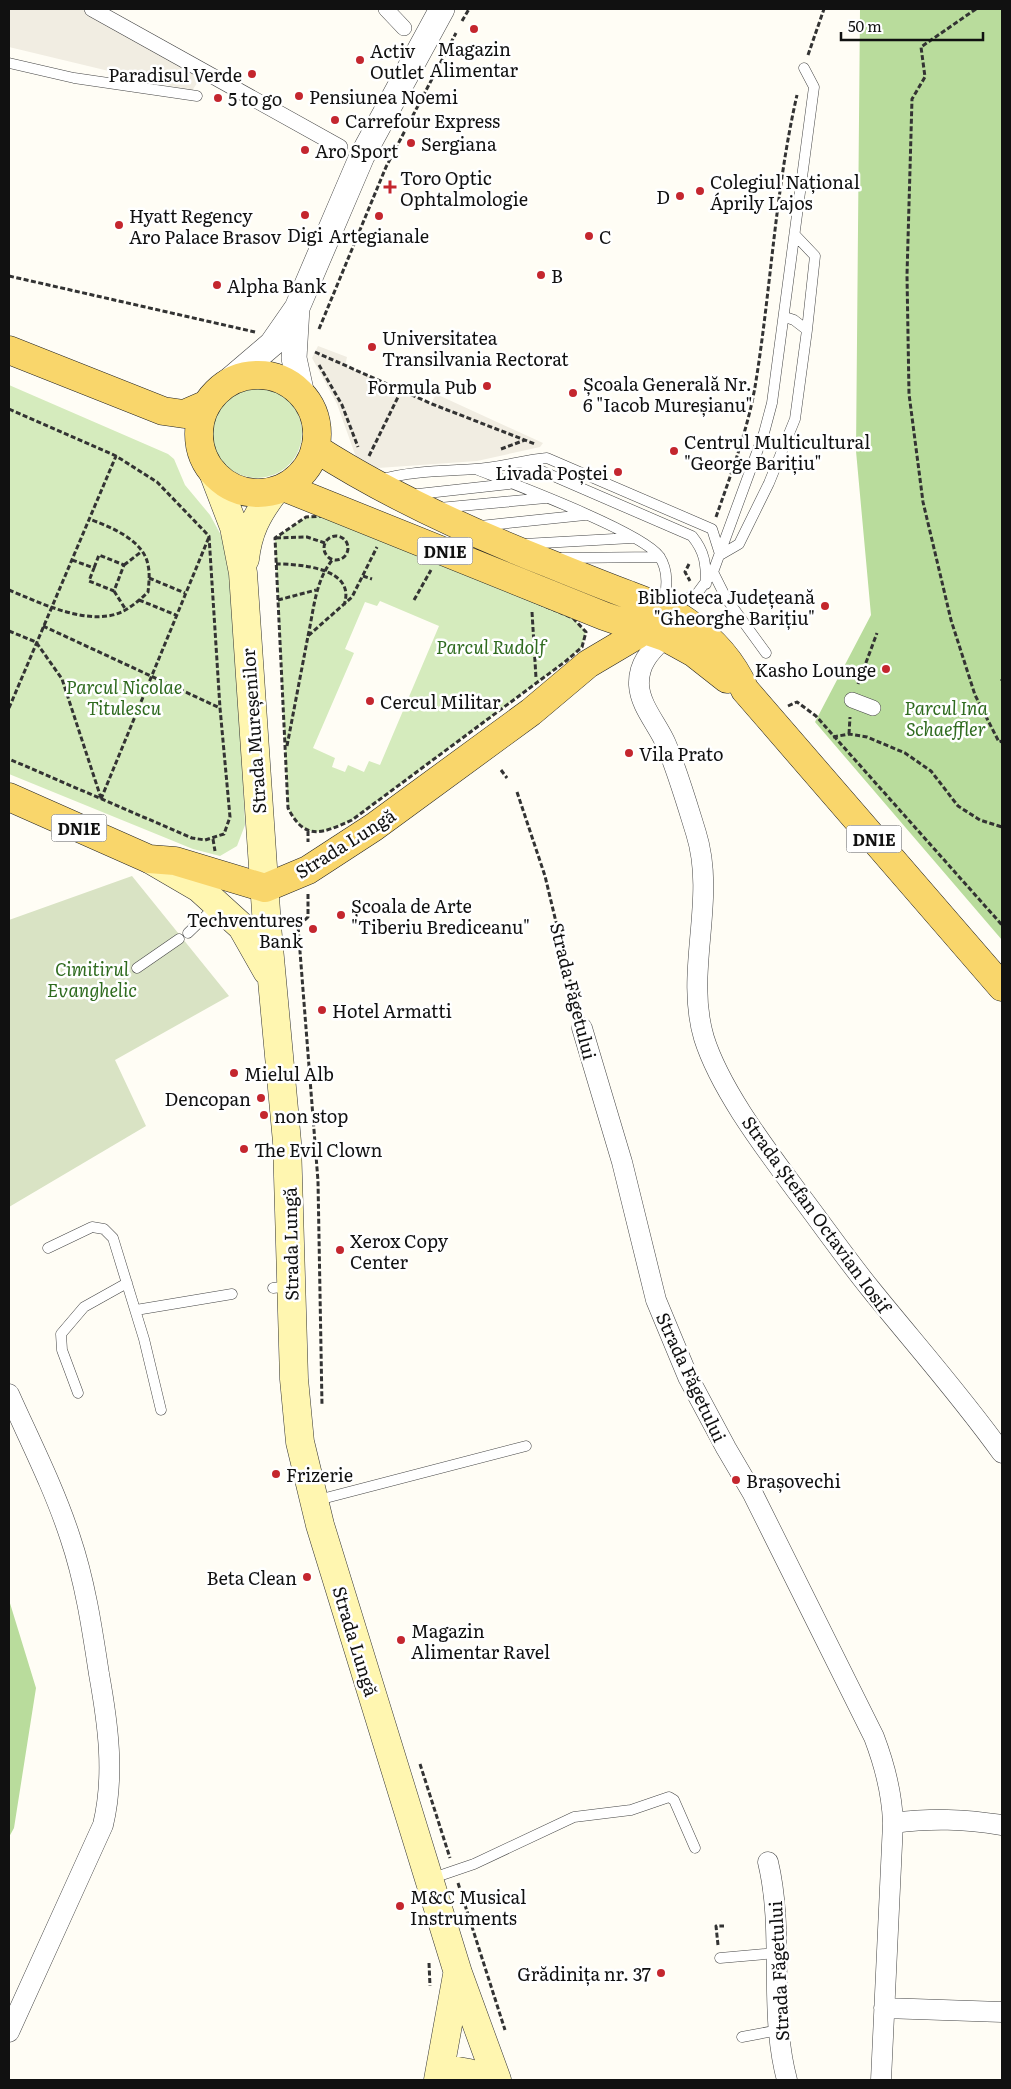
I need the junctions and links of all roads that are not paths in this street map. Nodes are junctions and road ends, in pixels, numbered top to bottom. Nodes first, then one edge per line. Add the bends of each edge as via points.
1 (92, 9) edge
2 (386, 9) edge
3 (442, 9) edge
4 (404, 28) dead end
5 (9, 63) edge
6 (804, 68) road end
7 (197, 96) dead end
8 (340, 147) dead end
9 (796, 236) junction
10 (297, 308) junction
11 (785, 317) junction
12 (807, 330) junction
13 (9, 350) edge
14 (216, 395) junction
15 (302, 395) junction
16 (315, 448) junction
17 (518, 461) junction
18 (477, 469) junction
19 (369, 470) junction
20 (213, 472) junction
21 (513, 483) junction
22 (280, 490) junction
23 (396, 496) junction
24 (548, 498) junction
25 (423, 510) junction
26 (586, 515) junction
27 (464, 528) junction
28 (634, 537) junction
29 (505, 546) junction
30 (720, 555) junction
31 (660, 557) junction
32 (536, 558) junction
33 (713, 572) junction
34 (243, 573) junction
35 (706, 584) junction
36 (606, 586) junction
37 (661, 608) junction
38 (604, 616) junction
39 (654, 634) junction
40 (766, 654) dead end
41 (588, 664) junction
42 (745, 690) junction
43 (852, 700) dead end
44 (873, 708) dead end
45 (9, 797) edge
46 (149, 859) junction
47 (265, 888) junction
48 (218, 904) junction
49 (137, 968) dead end
50 (272, 981) junction
51 (1002, 987) edge
52 (582, 1028) road end
53 (48, 1248) dead end
54 (127, 1283) junction
55 (232, 1294) dead end
56 (136, 1310) junction
57 (78, 1393) dead end
58 (9, 1394) edge
59 (161, 1410) dead end
60 (526, 1446) dead end
61 (1002, 1453) edge
62 (314, 1501) junction
63 (893, 1824) junction
64 (1002, 1825) edge
65 (695, 1848) dead end
66 (768, 1862) dead end
67 (442, 1874) junction
68 (777, 1952) junction
69 (720, 1958) road end
70 (458, 1973) junction
71 (884, 2008) junction
72 (1002, 2012) edge
73 (779, 2030) junction
74 (9, 2032) edge
75 (742, 2037) dead end
76 (440, 2074) edge
77 (491, 2080) edge
78 (497, 2080) edge
79 (787, 2080) edge
80 (881, 2080) edge

1 - 8 street
2 - 4 street
3 - 10 street via 362,156
5 - 7 lane via 74,78
6 - 9 lane via 814,87
9 - 11 lane
9 - 12 lane via 815,256
10 - 14 street via 272,344
10 - 15 street via 294,358
11 - 12 lane
11 - 30 lane via 772,403 764,433
12 - 30 lane via 795,419 739,544
13 - 14 main road, DN1E via 163,411 184,414
14 - 15 main road, DN1E via 248,376 273,377
14 - 20 main road, DN1E via 200,421 199,439
15 - 16 main road, DN1E via 312,411 316,429
16 - 19 main road, DN1E
16 - 22 main road, DN1E via 302,473
17 - 18 lane
17 - 30 lane via 547,458 712,528
17 - 35 lane via 692,536 706,560
18 - 19 lane via 394,476
18 - 21 lane
19 - 23 main road, DN1E
20 - 22 main road, DN1E via 241,490
20 - 34 main road, Strada Mureșenilor / DN1E via 234,527
21 - 23 lane
21 - 24 lane
22 - 34 main road, Strada Mureșenilor / DN1E via 260,510 247,537
22 - 38 main road, DN1E
23 - 25 main road, DN1E
24 - 25 lane
24 - 26 lane
25 - 27 main road, DN1E
26 - 27 lane
26 - 28 lane
27 - 29 main road, DN1E
28 - 29 lane
28 - 31 lane
29 - 32 main road, DN1E
30 - 33 lane
31 - 32 lane
31 - 37 lane via 667,594
32 - 36 main road, DN1E
33 - 35 lane
33 - 40 lane via 726,598
34 - 47 main road, Strada Mureșenilor / DN1E
35 - 37 lane via 696,595
36 - 37 main road, DN1E
36 - 38 main road
37 - 39 main road, Strada Lungă
37 - 42 main road, DN1E via 702,633 720,651
38 - 39 main road, DN1E
38 - 41 main road
39 - 41 main road, Strada Lungă
39 - 42 main road, DN1E via 694,653
39 - 61 street, Strada Ștefan Octavian Iosif via 639,684 644,703 666,744 697,837 703,896 696,974 704,1038 757,1138 871,1290
41 - 47 main road, Strada Lungă via 523,718 374,827 308,870
42 - 51 main road, DN1E
43 - 44 street
45 - 46 main road, DN1E
46 - 47 main road, DN1E via 175,861
46 - 48 main road via 180,876
47 - 50 main road, Strada Lungă
48 - 49 lane via 184,936
48 - 50 main road via 242,927
50 - 62 main road, Strada Lungă via 287,1142 282,1287 296,1413
52 - 63 street, Strada Făgetului via 622,1162 656,1300 688,1377 754,1494 874,1737 886,1769
53 - 54 lane via 92,1227 104,1229 113,1238
54 - 56 lane
54 - 57 lane via 84,1307 61,1334 62,1350
55 - 56 lane
56 - 59 lane
58 - 74 street via 47,1477 79,1568 105,1705 110,1776 103,1824
60 - 62 lane
62 - 67 main road, Strada Lungă
63 - 64 street via 964,1819
63 - 71 street, Strada Făgetului
65 - 67 lane via 674,1800 668,1797 631,1810 574,1817 474,1864
66 - 68 street, Strada Făgetului via 776,1914
67 - 70 main road, Strada Lungă
68 - 69 lane
68 - 73 street, Strada Făgetului
70 - 76 main road, Strada Lungă
70 - 78 main road, Strada Lungă
71 - 72 street
71 - 80 street, Strada Făgetului
73 - 75 lane
73 - 79 street, Strada Făgetului
76 - 77 main road via 469,2073

